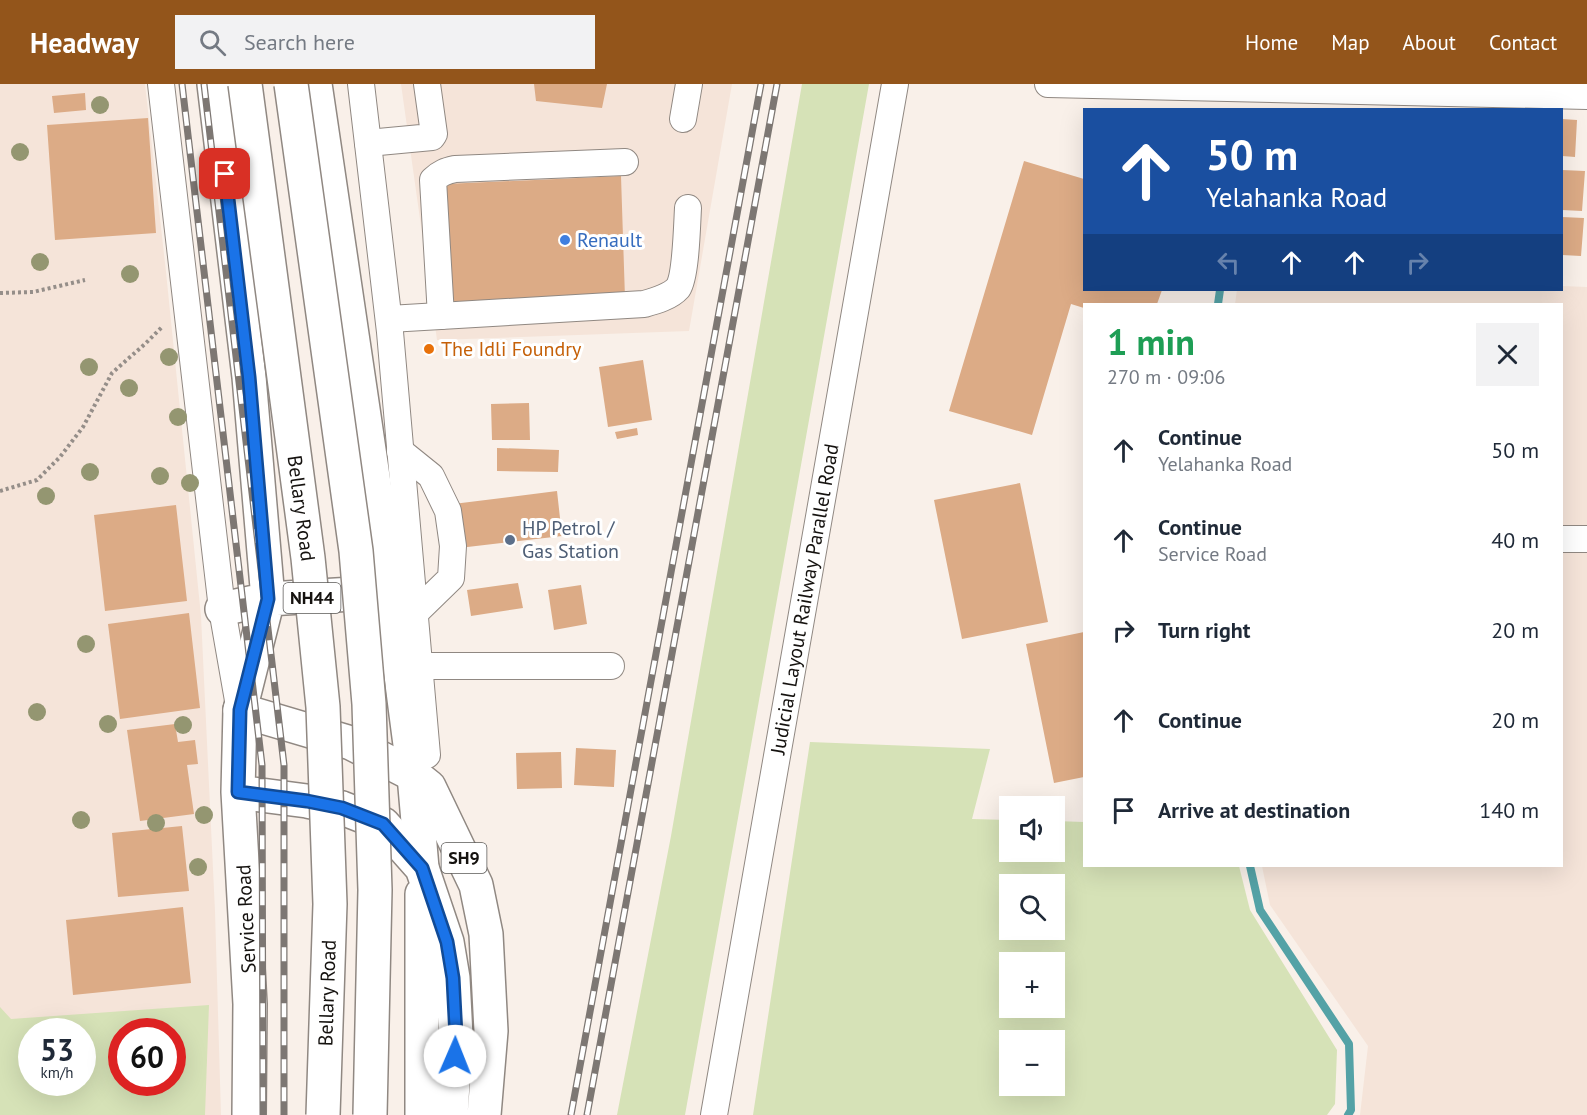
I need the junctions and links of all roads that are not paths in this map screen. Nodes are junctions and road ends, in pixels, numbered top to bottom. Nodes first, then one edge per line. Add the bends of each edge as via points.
1 (161, 84) edge
2 (214, 84) edge
3 (244, 84) edge
4 (291, 84) edge
5 (315, 84) edge
6 (361, 84) edge
7 (427, 84) edge
8 (689, 84) edge
9 (895, 84) edge
10 (1048, 84) edge
11 (1282, 87) edge
12 (1436, 88) edge
13 (1587, 96) edge
14 (1332, 100) edge
15 (1509, 102) edge
16 (683, 119) dead end
17 (368, 143) junction
18 (625, 162) dead end
19 (688, 208) dead end
20 (441, 316) junction
21 (389, 319) junction
22 (400, 451) junction
23 (1563, 539) edge
24 (1587, 539) edge
25 (405, 598) junction
26 (268, 599) junction
27 (222, 609) junction
28 (419, 666) junction
29 (612, 666) dead end
30 (240, 710) junction
31 (422, 781) junction
32 (238, 792) junction
33 (422, 868) junction
34 (249, 1115) edge
35 (323, 1115) edge
36 (370, 1115) edge
37 (422, 1115) edge
38 (451, 1115) edge
39 (484, 1115) edge
40 (714, 1115) edge

1 - 27 street
2 - 26 main road, Service Road via 249,377
3 - 35 main road, Bellary Road / NH44, bridge via 308,558 323,707 330,904
4 - 36 main road, NH44, bridge via 356,551 369,704 375,890
5 - 25 main road
6 - 17 street
7 - 17 street via 433,136
8 - 16 street
9 - 40 street, Judicial Layout Railway Parallel Road
10 - 11 street
11 - 14 street
12 - 14 street
12 - 15 street
13 - 15 street
17 - 21 street
18 - 20 street via 455,169 438,175 433,180
19 - 20 street via 679,286 658,300
20 - 21 street
21 - 22 street
22 - 25 street
22 - 25 street via 431,476 448,511 453,546 451,578
23 - 24 street
25 - 26 main road
25 - 28 street
25 - 31 main road
26 - 27 main road
26 - 30 main road, Service Road
27 - 30 street
28 - 29 street
28 - 31 street
30 - 31 main road via 351,743
30 - 32 main road, Service Road
31 - 33 main road
31 - 39 main road, SH9 via 476,885 486,934 491,1031
32 - 33 main road, SH9 via 342,808 383,824
32 - 34 main road, Service Road via 250,1004
33 - 37 main road
33 - 38 main road, SH9 via 447,942 453,978 456,1036

